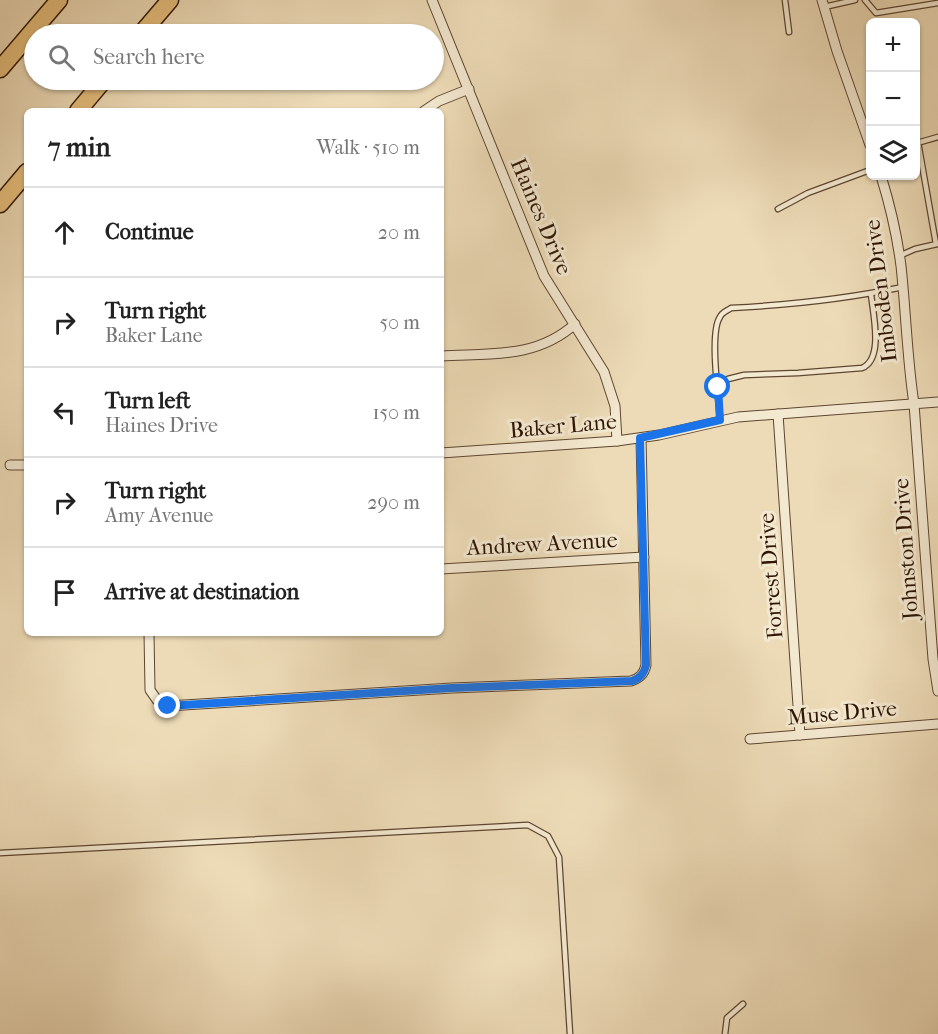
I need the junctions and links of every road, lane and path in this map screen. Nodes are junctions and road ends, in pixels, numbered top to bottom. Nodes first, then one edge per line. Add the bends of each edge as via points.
1 (59, 0) edge
2 (170, 0) edge
3 (432, 0) edge
4 (785, 0) edge
5 (855, 0) edge
6 (865, 0) edge
7 (938, 3) edge
8 (823, 4) edge
9 (38, 24) edge
10 (150, 24) edge
11 (442, 24) edge
12 (444, 29) edge
13 (789, 32) dead end
14 (24, 41) edge
15 (0, 69) edge
16 (469, 89) junction
17 (96, 90) edge
18 (81, 108) edge
19 (428, 108) edge
20 (866, 134) edge
21 (938, 137) edge
22 (920, 142) edge
23 (920, 158) edge
24 (866, 171) edge
25 (24, 176) edge
26 (882, 180) edge
27 (0, 204) edge
28 (778, 209) dead end
29 (937, 244) edge
30 (899, 256) junction
31 (903, 287) junction
32 (871, 294) junction
33 (575, 324) junction
34 (444, 356) edge
35 (718, 387) junction
36 (938, 402) edge
37 (914, 404) junction
38 (778, 414) junction
39 (720, 420) junction
40 (640, 438) junction
41 (617, 441) junction
42 (444, 453) edge
43 (10, 465) dead end
44 (24, 465) edge
45 (644, 557) junction
46 (444, 569) edge
47 (149, 636) edge
48 (938, 691) edge
49 (938, 724) edge
50 (800, 735) junction
51 (750, 739) dead end
52 (0, 853) edge
53 (743, 1004) dead end
54 (570, 1034) edge
55 (725, 1034) edge

1 - 9 highway
2 - 10 highway
3 - 11 street, Haines Drive
4 - 13 lane
5 - 8 lane
6 - 7 lane via 876,13
8 - 20 street
12 - 16 street, Haines Drive
14 - 15 highway
16 - 19 street
16 - 33 street, Haines Drive via 544,276
17 - 18 highway
21 - 22 lane
23 - 29 lane
24 - 28 lane
25 - 27 highway
26 - 30 street, Imboden Drive
29 - 30 lane
30 - 31 street, Imboden Drive
31 - 32 lane
31 - 37 street, Imboden Drive
32 - 35 lane via 723,313 715,333
32 - 35 lane via 875,350 867,366 744,375 728,379
33 - 34 street via 552,342 523,351
33 - 41 street, Haines Drive via 611,388
35 - 39 lane
36 - 37 street, Baker Lane
37 - 38 street, Baker Lane
37 - 48 street, Johnston Drive
38 - 39 street, Baker Lane
38 - 50 street, Forrest Drive
39 - 40 street, Baker Lane
40 - 41 street, Baker Lane
40 - 45 street
41 - 42 street, Baker Lane
43 - 44 street
45 - 46 street, Andrew Avenue
45 - 47 street via 646,665 642,675 632,681 168,706 150,690
49 - 50 street, Muse Drive
50 - 51 street, Muse Drive
52 - 54 lane via 528,825 548,836 559,857
53 - 55 lane via 727,1018

